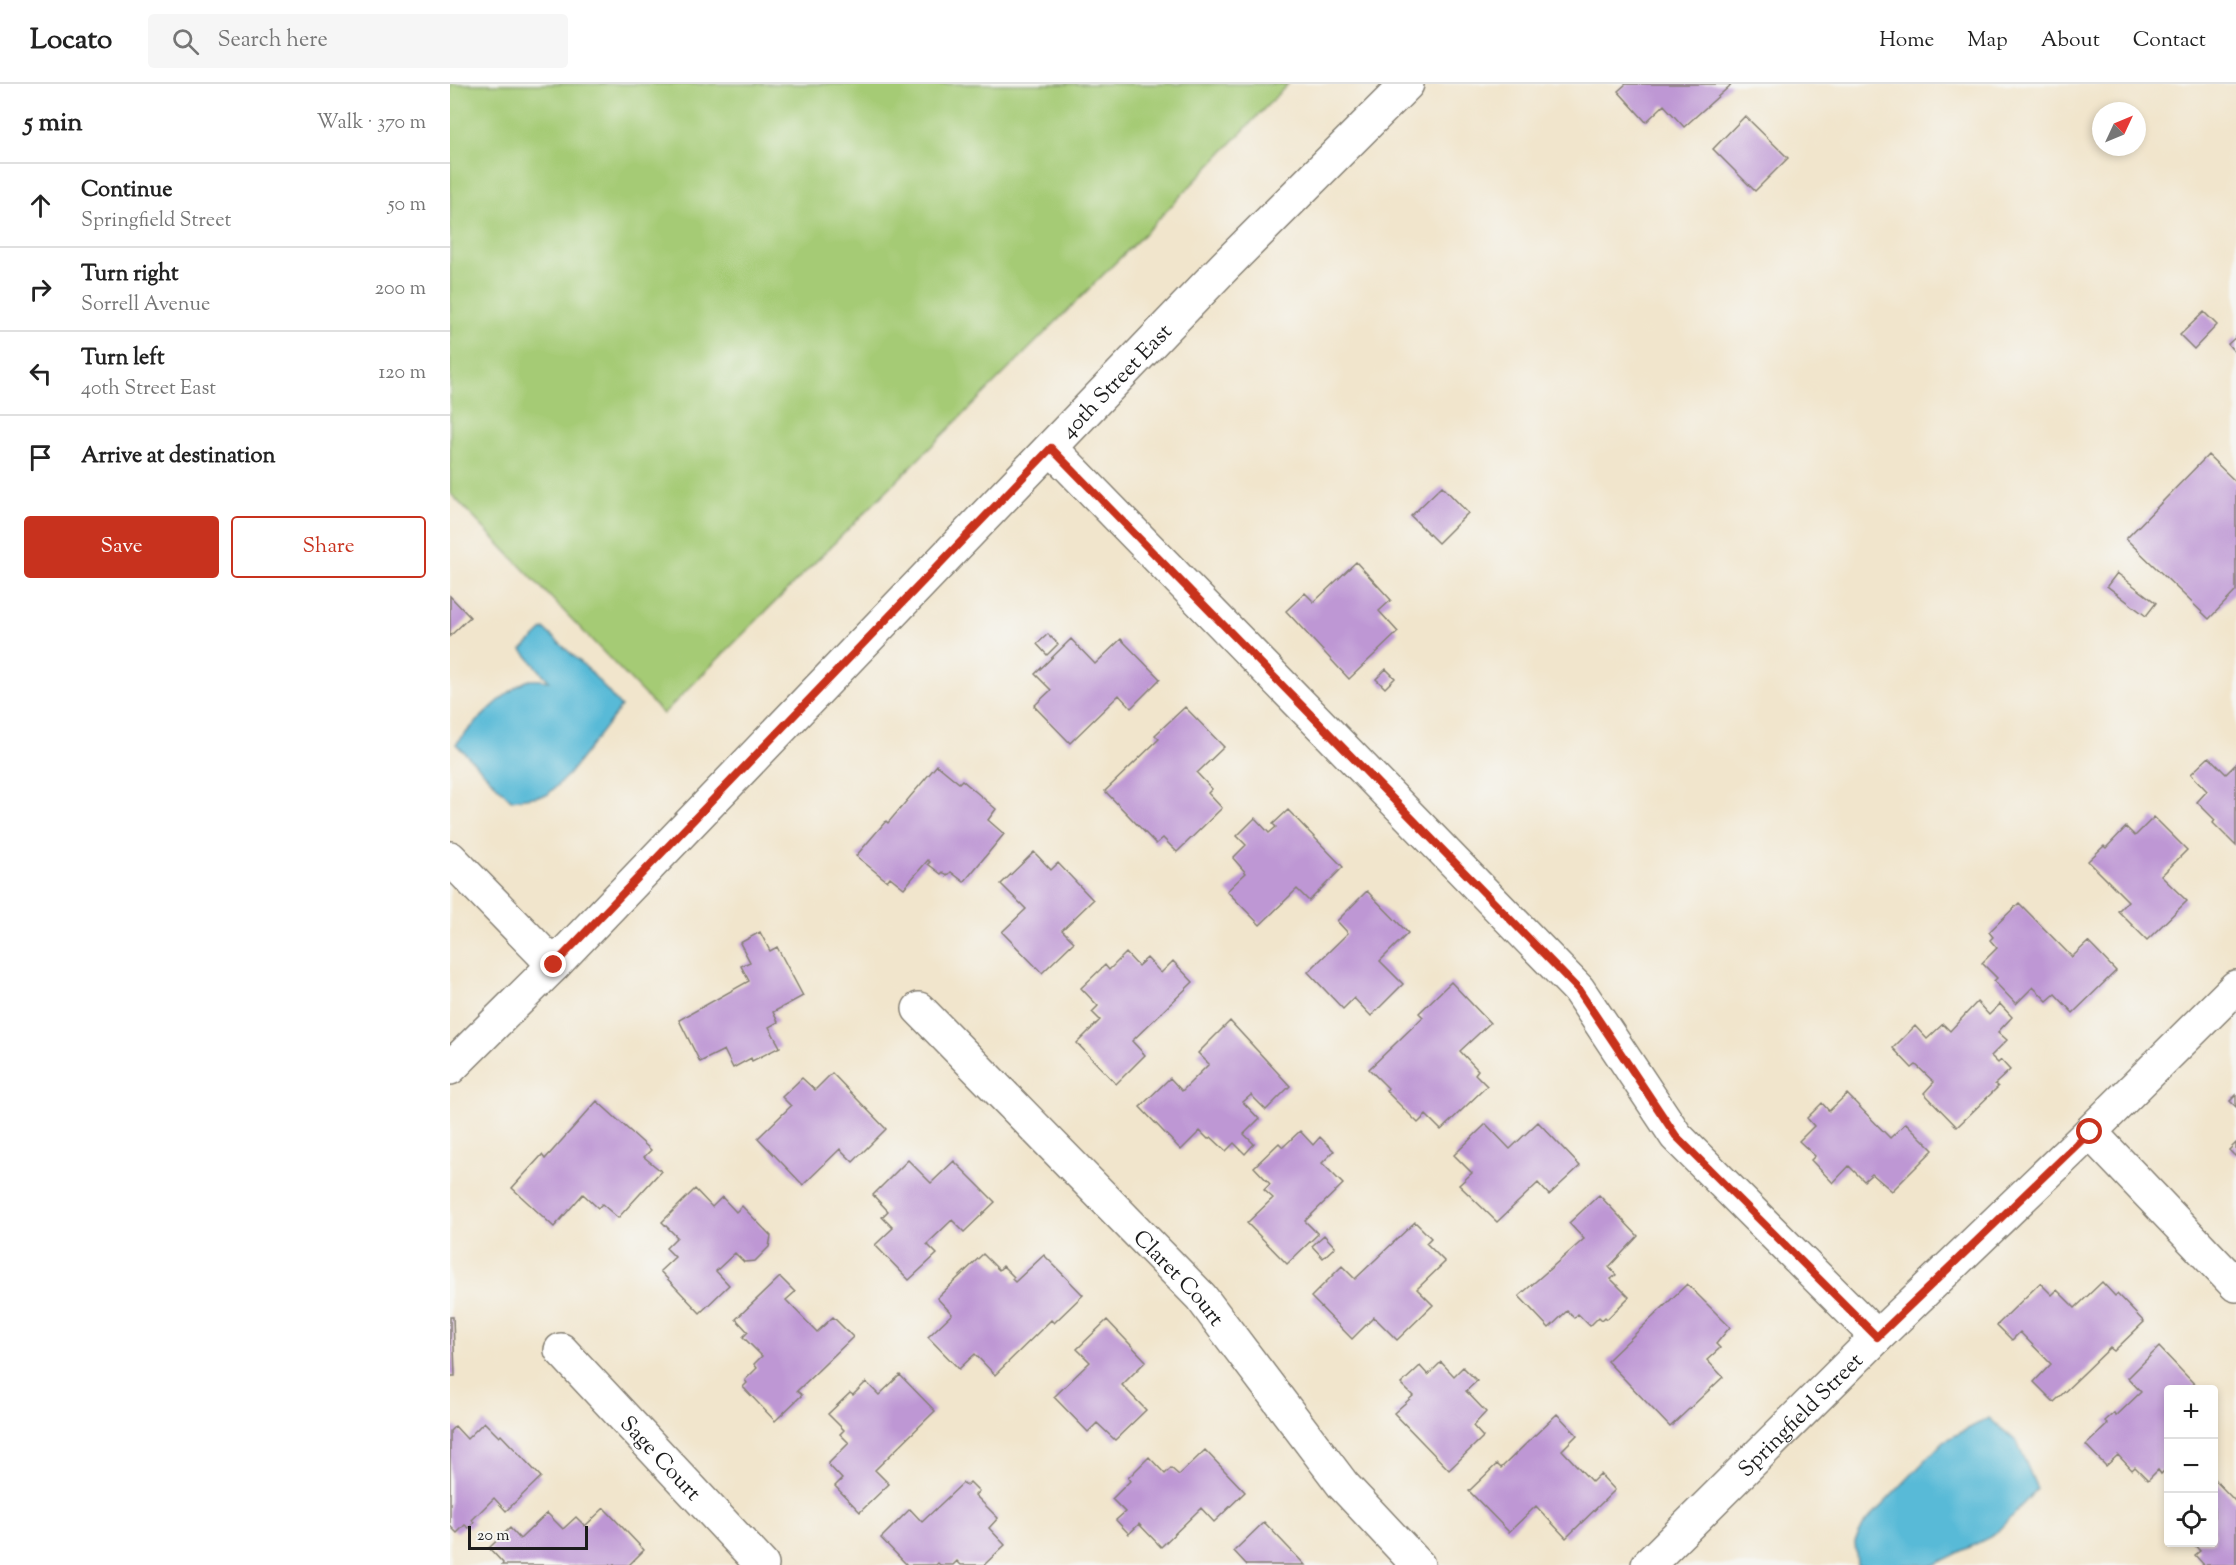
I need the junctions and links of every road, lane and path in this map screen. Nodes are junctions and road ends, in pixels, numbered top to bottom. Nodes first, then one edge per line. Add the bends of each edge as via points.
1 (1407, 84) edge
2 (1051, 448) junction
3 (450, 858) edge
4 (554, 965) junction
5 (2236, 987) edge
6 (919, 1009) dead end
7 (450, 1068) edge
8 (2090, 1132) junction
9 (2236, 1285) edge
10 (1877, 1337) junction
11 (561, 1350) dead end
12 (762, 1565) edge
13 (1418, 1565) edge
14 (1648, 1565) edge

1 - 2 street, 40th Street East
2 - 4 street, 40th Street East
2 - 10 street via 1578,989 1676,1136
3 - 4 street
4 - 7 street, 40th Street East
5 - 8 street, Springfield Street
6 - 13 street, Claret Court via 1201,1297 1343,1485
8 - 9 street
8 - 10 street, Springfield Street
10 - 14 street, Springfield Street
11 - 12 street, Sage Court

